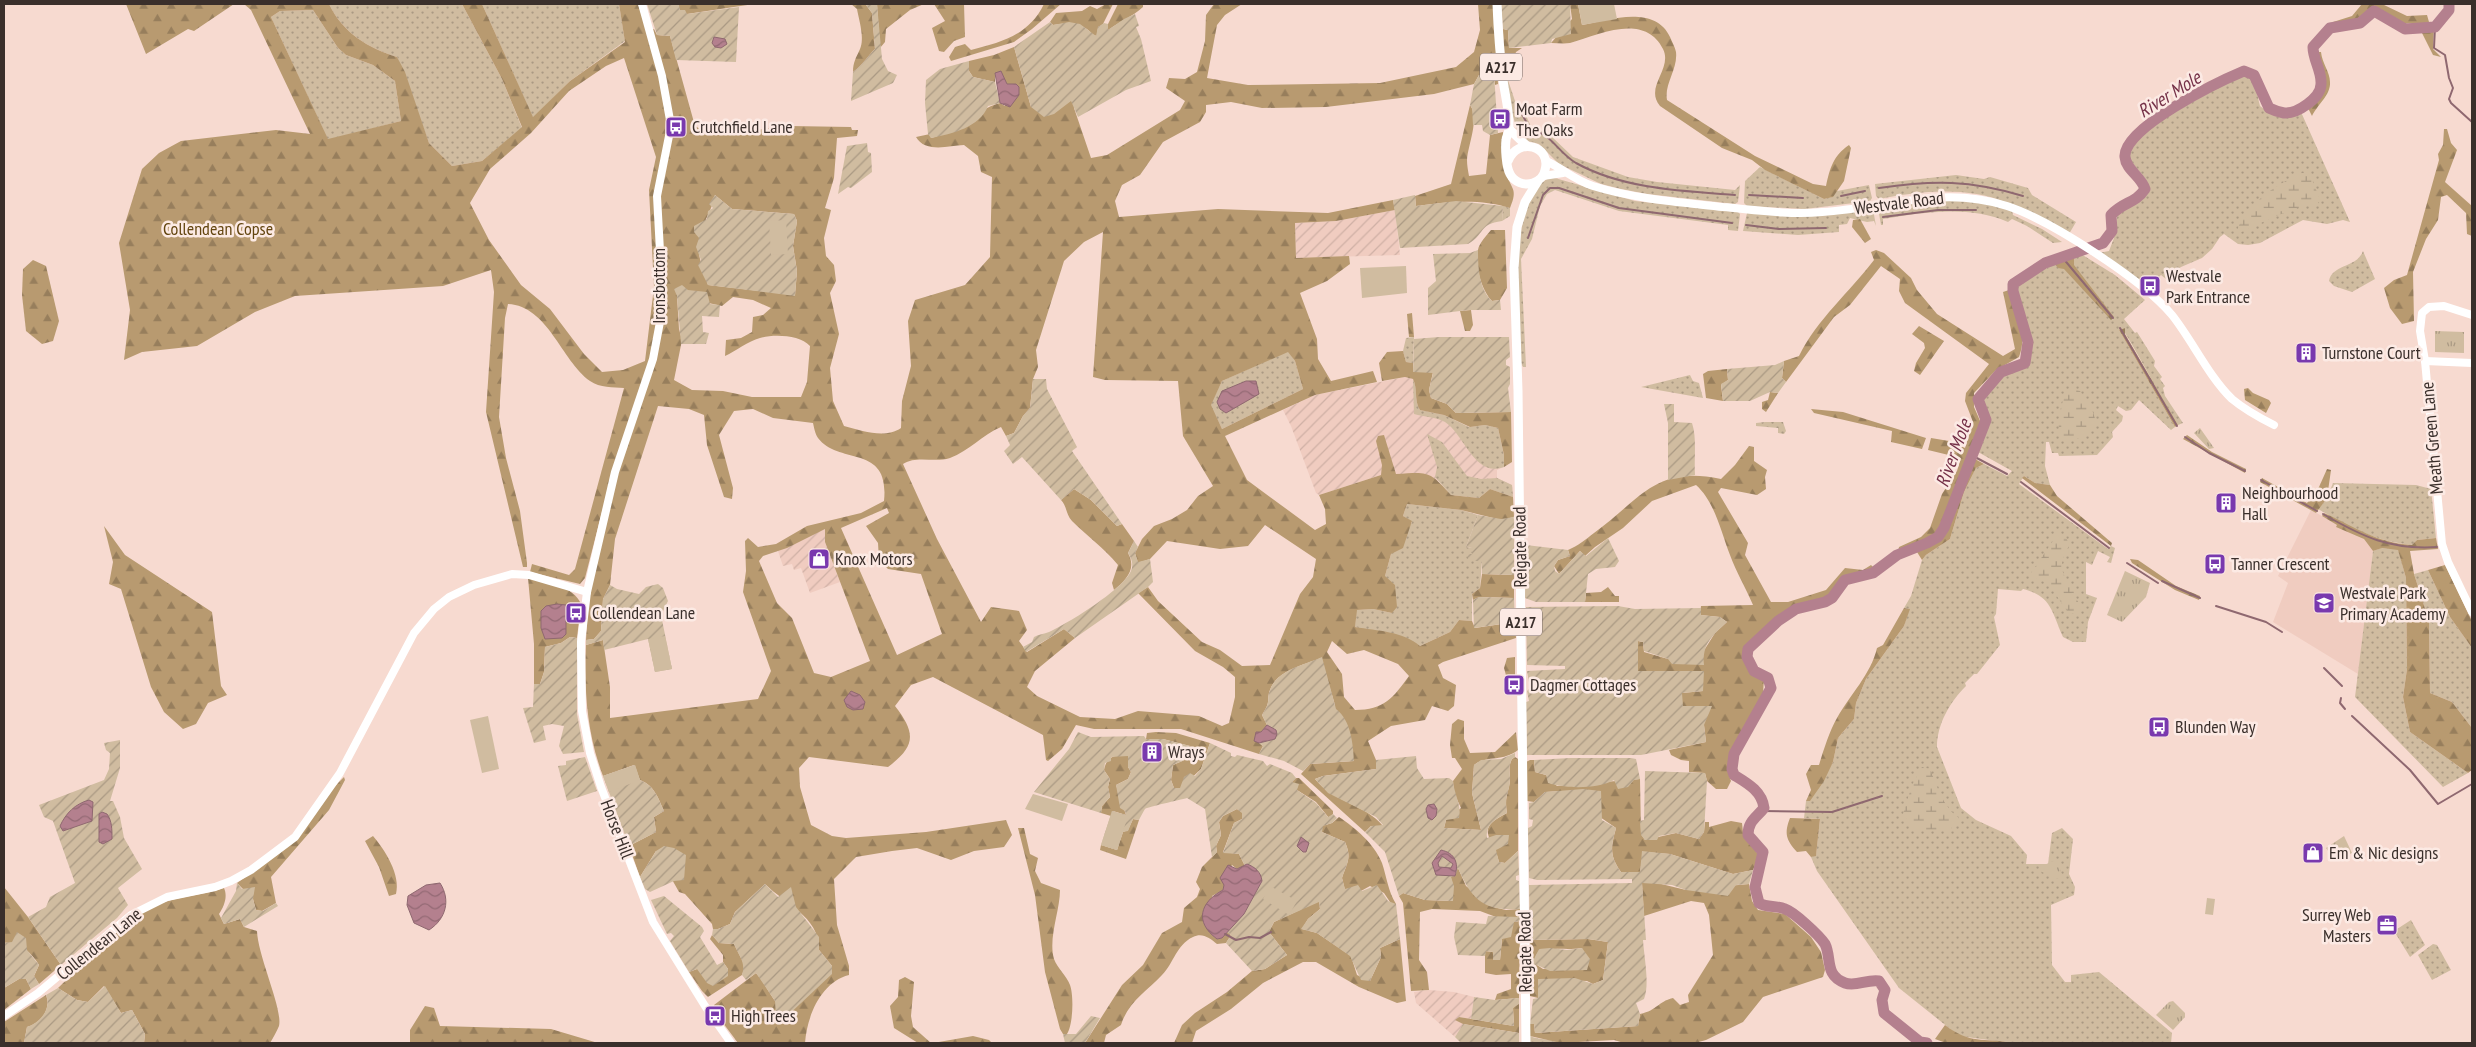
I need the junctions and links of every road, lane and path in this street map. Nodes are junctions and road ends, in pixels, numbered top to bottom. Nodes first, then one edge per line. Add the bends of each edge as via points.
1 (642, 4) edge
2 (1496, 4) edge
3 (1509, 129) junction
4 (1527, 146) junction
5 (1508, 161) junction
6 (1546, 161) junction
7 (1563, 173) junction
8 (1540, 179) junction
9 (1519, 183) junction
10 (1525, 202) junction
11 (2472, 314) edge
12 (2426, 361) junction
13 (2472, 363) edge
14 (2274, 425) dead end
15 (587, 592) junction
16 (2472, 612) edge
17 (4, 1016) edge
18 (731, 1043) edge
19 (1526, 1043) edge

1 - 15 street, Ironsbottom via 662,76 670,120 658,196 663,306 654,359 615,472
2 - 3 main road, A217
3 - 4 main road
3 - 5 main road, A217 via 1506,141
4 - 5 main road via 1515,150
4 - 6 main road via 1539,150
5 - 9 main road via 1510,174
6 - 7 street, Westvale Road
6 - 8 main road
7 - 8 street
7 - 14 street, Westvale Road via 1628,195 1774,213 1833,212 1914,198 1963,197 2009,207 2036,219 2134,280 2169,311 2231,398
8 - 9 main road via 1532,184
8 - 10 main road, Reigate Road / A217
9 - 10 main road
10 - 19 main road, Reigate Road / A217 via 1517,226 1514,268
11 - 12 street, Meath Green Lane via 2438,306 2425,309 2420,325
12 - 13 street
12 - 16 street, Meath Green Lane via 2442,544
15 - 17 street, Collendean Lane via 529,575 512,574 474,585 449,597 434,609 414,634 340,773 296,837 231,881 167,896 131,915 38,993
15 - 18 street, Horse Hill via 580,677 584,727 593,764 653,922

